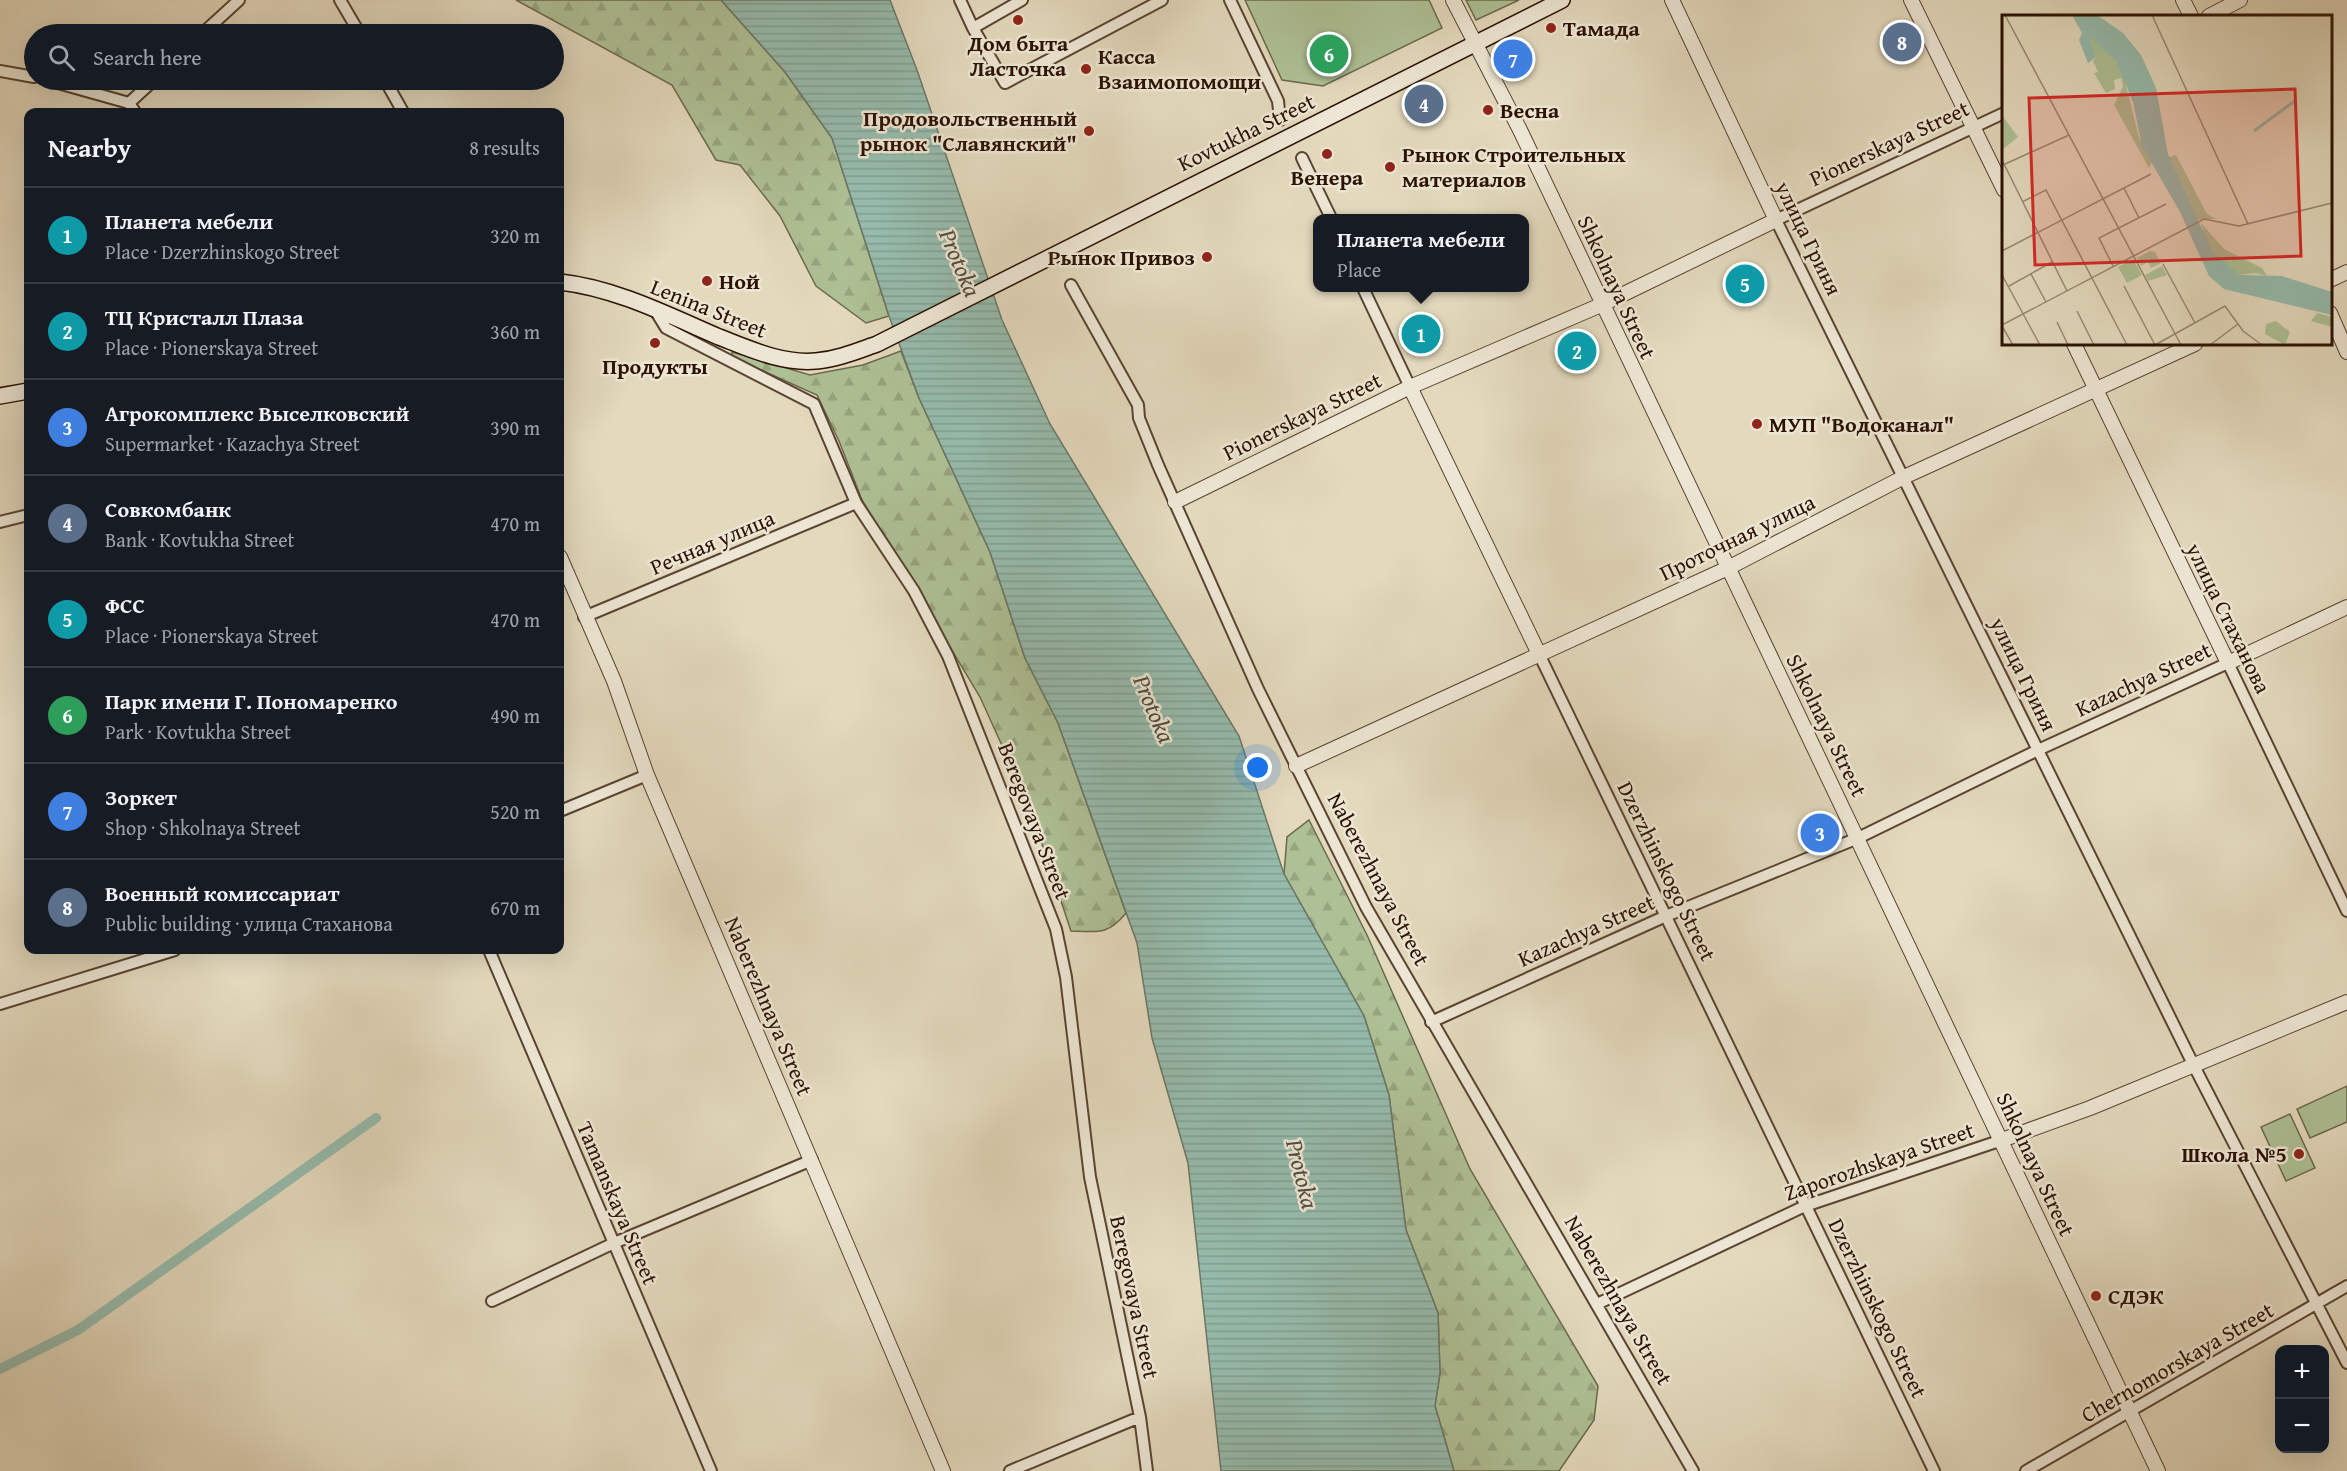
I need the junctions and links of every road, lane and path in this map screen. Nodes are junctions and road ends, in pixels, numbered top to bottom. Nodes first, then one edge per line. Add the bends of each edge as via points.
1 (239, 0) edge
2 (340, 0) edge
3 (960, 0) edge
4 (1022, 0) edge
5 (1162, 0) edge
6 (1230, 0) edge
7 (1453, 0) edge
8 (1562, 0) edge
9 (1672, 0) edge
10 (1911, 0) edge
11 (2183, 0) edge
12 (2240, 0) edge
13 (2190, 15) edge
14 (2211, 15) edge
15 (213, 24) edge
16 (354, 24) edge
17 (973, 28) junction
18 (1474, 45) junction
19 (0, 71) edge
20 (24, 75) edge
21 (77, 90) edge
22 (146, 90) edge
23 (391, 90) edge
24 (132, 108) edge
25 (401, 108) edge
26 (2002, 113) edge
27 (1280, 120) dead end
28 (1974, 126) junction
29 (1302, 159) dead end
30 (2002, 186) edge
31 (1328, 214) edge
32 (1776, 220) junction
33 (2347, 272) edge
34 (2332, 280) edge
35 (564, 283) edge
36 (1071, 285) dead end
37 (1365, 292) edge
38 (1601, 305) junction
39 (655, 310) junction
40 (2332, 315) edge
41 (877, 344) joint
42 (2074, 345) edge
43 (2193, 345) edge
44 (2347, 352) edge
45 (1410, 387) junction
46 (2096, 390) junction
47 (24, 392) edge
48 (0, 396) edge
49 (1904, 477) junction
50 (1174, 502) junction
51 (856, 503) junction
52 (24, 516) edge
53 (0, 522) edge
54 (564, 567) edge
55 (1728, 568) junction
56 (2347, 607) edge
57 (584, 617) junction
58 (1539, 654) junction
59 (2228, 663) junction
60 (2038, 750) junction
61 (1296, 766) junction
62 (647, 775) junction
63 (564, 809) edge
64 (1858, 838) junction
65 (2347, 911) edge
66 (1666, 916) junction
67 (162, 954) edge
68 (491, 954) edge
69 (2347, 1002) edge
70 (0, 1004) edge
71 (1431, 1022) junction
72 (2194, 1066) junction
73 (2002, 1140) junction
74 (812, 1160) junction
75 (1805, 1206) junction
76 (614, 1243) junction
77 (2347, 1286) edge
78 (492, 1301) dead end
79 (1597, 1304) junction
80 (2316, 1304) junction
81 (2347, 1363) edge
82 (2129, 1412) junction
83 (1140, 1417) junction
84 (711, 1471) edge
85 (943, 1471) edge
86 (1010, 1471) edge
87 (1147, 1471) edge
88 (1693, 1471) edge
89 (1934, 1471) edge
90 (2026, 1471) edge
91 (2158, 1471) edge

1 - 15 street
2 - 16 street
3 - 17 street
4 - 17 street
5 - 17 street via 1005,83
6 - 27 street via 1278,101
7 - 18 street, Shkolnaya Street
8 - 18 main road, Kovtukha Street
9 - 32 street, улица Гриня
10 - 28 street
11 - 13 street
12 - 14 street
18 - 38 street, Shkolnaya Street via 1520,130
18 - 41 main road, Kovtukha Street
19 - 20 street
21 - 24 street
22 - 24 street
23 - 25 street
26 - 28 street, Pionerskaya Street
28 - 30 street
28 - 32 street, Pionerskaya Street
29 - 31 street
32 - 38 street, Pionerskaya Street
32 - 49 street, улица Гриня
33 - 34 street
35 - 39 main road, Lenina Street via 602,291
36 - 50 street, Naberezhnaya Street via 1138,405 1139,418
37 - 45 street, Dzerzhinskogo Street
38 - 45 street, Pionerskaya Street
38 - 55 street, Shkolnaya Street
39 - 41 main road, Lenina Street via 755,352 794,361 841,357
39 - 51 street, Beregovaya Street via 666,328 814,404
40 - 44 street
42 - 46 street, улица Стаханова
43 - 46 street, Проточная улица
45 - 50 street, Pionerskaya Street
45 - 58 street, Dzerzhinskogo Street
46 - 49 street, Проточная улица
46 - 59 street, улица Стаханова
47 - 48 main road
49 - 55 street, Проточная улица
49 - 60 street, улица Гриня
50 - 61 street, Naberezhnaya Street
51 - 57 street, Речная улица
51 - 83 street, Beregovaya Street via 914,591 948,656 1056,928 1066,977 1090,1177
52 - 53 street
54 - 57 street, Naberezhnaya Street
55 - 58 street, Проточная улица
55 - 64 street, Shkolnaya Street
56 - 59 street, Kazachya Street
57 - 62 street, Naberezhnaya Street via 614,681
58 - 61 street, Проточная улица
58 - 66 street, Dzerzhinskogo Street
59 - 60 street, Kazachya Street
59 - 65 street, улица Стаханова
60 - 64 street, Kazachya Street
60 - 72 street, улица Гриня
61 - 71 street, Naberezhnaya Street via 1366,907
62 - 63 street
62 - 74 street, Naberezhnaya Street
64 - 66 street, Kazachya Street
64 - 73 street, Shkolnaya Street
66 - 71 street, Kazachya Street
66 - 75 street, Dzerzhinskogo Street
67 - 70 street
68 - 76 street, Tamanskaya Street
69 - 72 street, Zaporozhskaya Street
71 - 79 street, Naberezhnaya Street
72 - 73 street, Zaporozhskaya Street
72 - 80 street, улица Гриня
73 - 75 street, Zaporozhskaya Street
73 - 82 street, Shkolnaya Street
74 - 76 street
74 - 85 street, Naberezhnaya Street
75 - 79 street, Zaporozhskaya Street
75 - 89 street, Dzerzhinskogo Street
76 - 78 street
76 - 84 street, Tamanskaya Street
77 - 80 street, Chernomorskaya Street
79 - 88 street, Naberezhnaya Street
80 - 81 street, улица Гриня
80 - 82 street, Chernomorskaya Street
82 - 90 street, Chernomorskaya Street
82 - 91 street, Shkolnaya Street
83 - 86 street
83 - 87 street, Beregovaya Street

